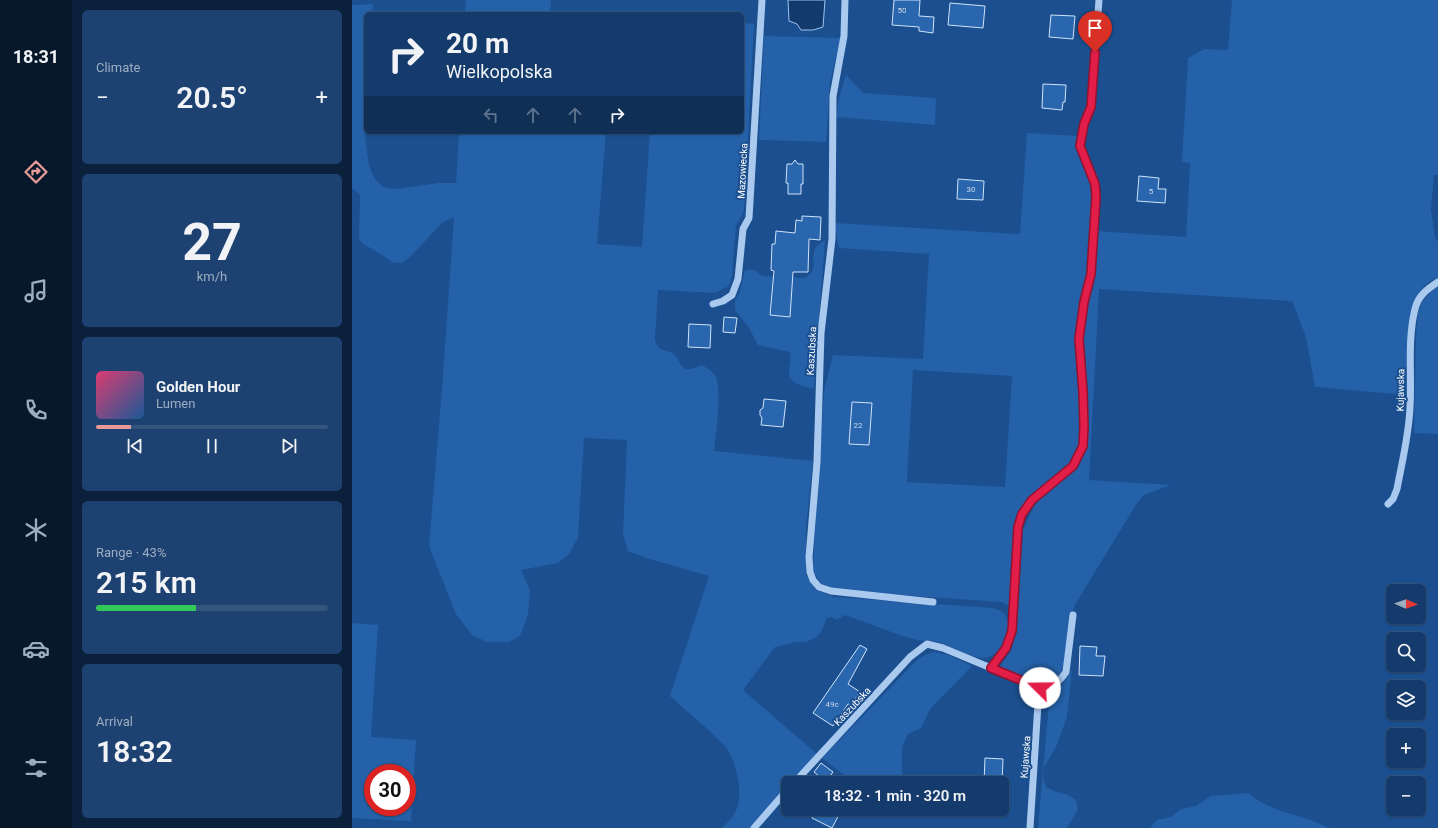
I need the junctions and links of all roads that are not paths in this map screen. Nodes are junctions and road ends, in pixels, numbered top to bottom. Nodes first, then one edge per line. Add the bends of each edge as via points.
1 (762, 0) edge
2 (845, 0) edge
3 (1098, 0) edge
4 (1438, 282) edge
5 (713, 304) dead end
6 (1388, 504) dead end
7 (933, 602) dead end
8 (1073, 615) dead end
9 (991, 668) junction
10 (1040, 688) junction
11 (800, 776) edge
12 (781, 798) edge
13 (754, 828) edge
14 (1030, 828) edge

1 - 5 street, Mazowiecka via 749,218 743,230 738,279 732,295
2 - 7 street, Kaszubska via 844,36 833,96 832,234 820,348 817,462 810,572 820,587 831,591
3 - 9 street via 1091,107 1084,124 1080,146 1095,184 1096,197 1091,274 1079,339 1083,392 1083,446 1073,466 1038,494 1022,514 1018,527 1012,631 1006,648
4 - 6 street, Kujawska via 1420,298 1415,309 1411,344 1409,424 1397,489
8 - 10 street via 1066,672 1061,680 1053,685
9 - 10 street
9 - 11 street, Kaszubska via 927,644 910,657
10 - 14 street, Kujawska
12 - 13 street

